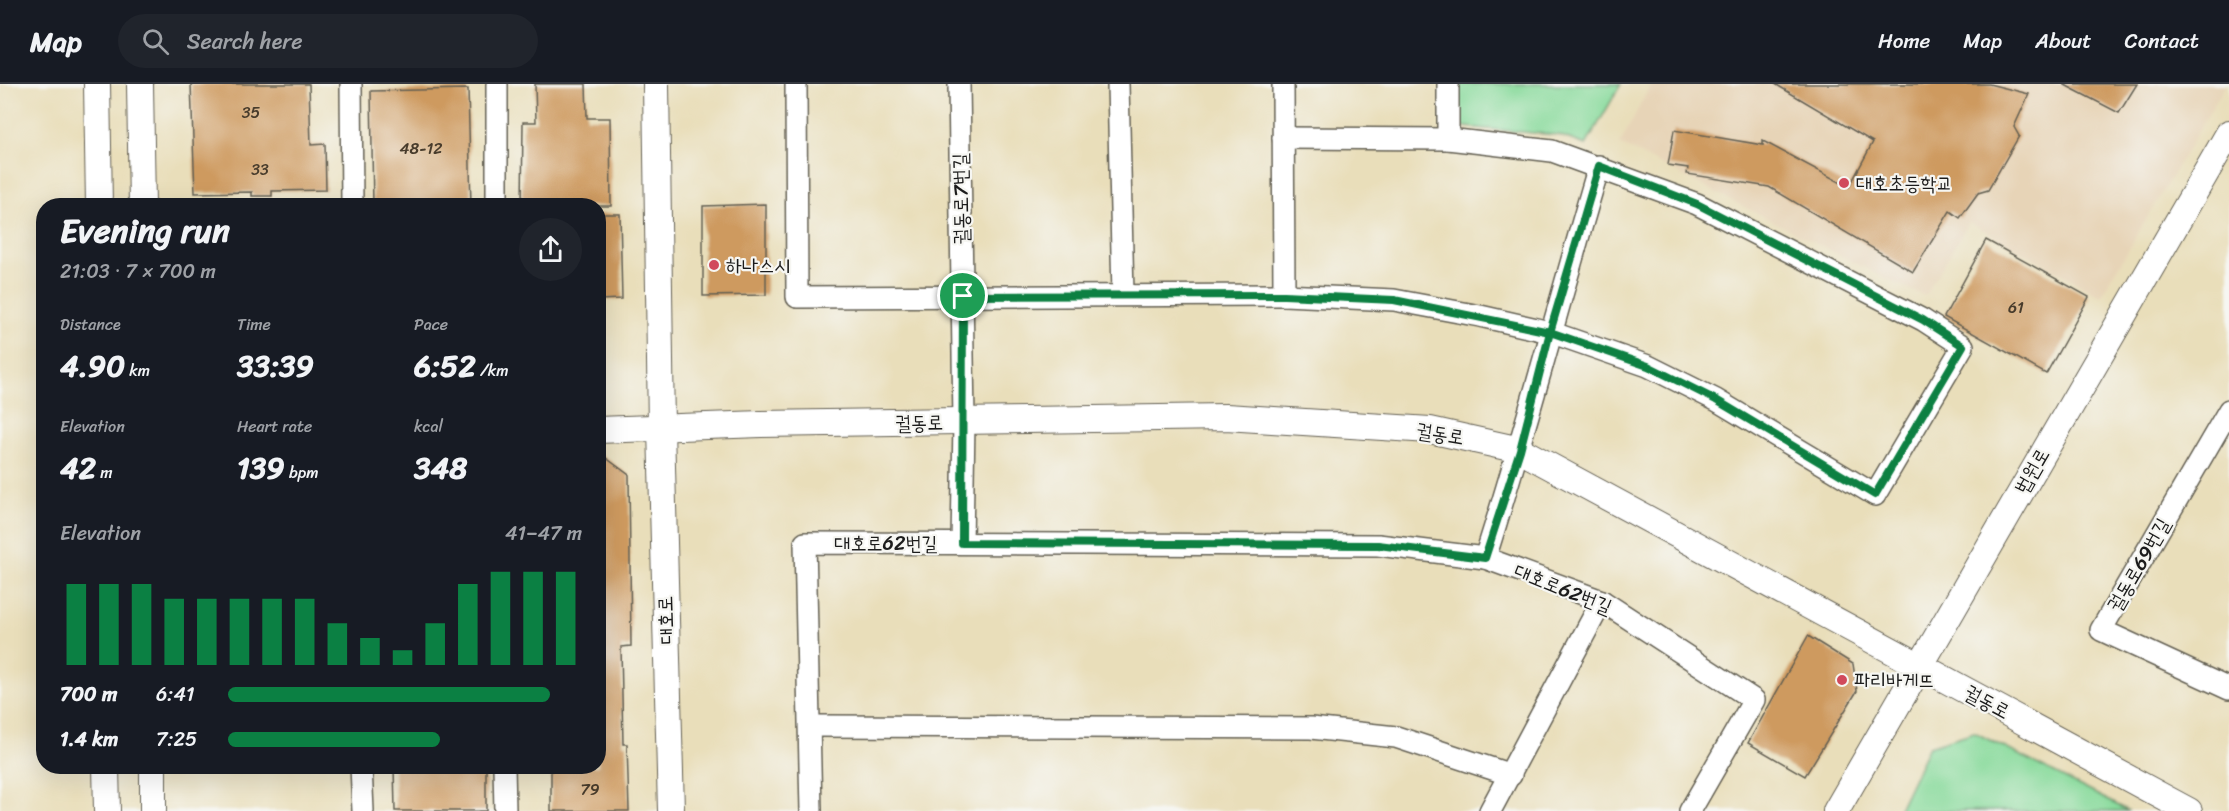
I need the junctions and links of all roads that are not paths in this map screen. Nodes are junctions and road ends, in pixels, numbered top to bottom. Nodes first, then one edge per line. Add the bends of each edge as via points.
1 (97, 84) edge
2 (140, 84) edge
3 (351, 84) edge
4 (497, 84) edge
5 (656, 84) edge
6 (796, 84) edge
7 (958, 84) edge
8 (1118, 84) edge
9 (1283, 84) edge
10 (1448, 84) edge
11 (2229, 132) edge
12 (1283, 138) junction
13 (1448, 139) junction
14 (1599, 166) junction
15 (99, 198) edge
16 (142, 198) edge
17 (352, 198) edge
18 (497, 198) edge
19 (1123, 295) junction
20 (1284, 295) junction
21 (963, 296) junction
22 (1550, 332) junction
23 (2229, 410) edge
24 (964, 422) junction
25 (661, 428) junction
26 (606, 430) edge
27 (1520, 450) junction
28 (962, 543) junction
29 (1485, 558) junction
30 (1602, 601) junction
31 (1920, 665) junction
32 (2229, 689) edge
33 (811, 726) junction
34 (106, 774) edge
35 (153, 774) edge
36 (361, 774) edge
37 (504, 774) edge
38 (1510, 775) junction
39 (107, 811) edge
40 (153, 811) edge
41 (363, 811) edge
42 (505, 811) edge
43 (671, 811) edge
44 (811, 811) edge
45 (1490, 811) edge
46 (1690, 811) edge
47 (1836, 811) edge
48 (2189, 811) edge

1 - 15 street
2 - 16 street
3 - 17 street
4 - 18 street
5 - 25 street, 대호로
6 - 21 street via 797,297
7 - 21 street, 궐동로7번길
8 - 19 street
9 - 12 street
10 - 13 street
11 - 31 street, 법원로
12 - 13 street
12 - 20 street
13 - 14 street via 1552,151
14 - 22 street
14 - 22 street via 1697,204 1923,320 1963,346 1875,495 1716,400 1648,366
19 - 20 street
19 - 21 street
20 - 22 street via 1394,300
21 - 24 street, 궐동로7번길
22 - 27 street
23 - 32 street, 궐동로69번길 via 2102,630
24 - 25 street, 궐동로
24 - 27 street, 궐동로 via 1226,417 1430,430
24 - 28 street, 궐동로7번길
25 - 26 street, 궐동로
25 - 43 street, 대호로
27 - 29 street
27 - 31 street, 궐동로
28 - 29 street, 대호로62번길 via 1378,545
28 - 33 street, 대호로62번길 via 806,543
29 - 30 street, 대호로62번길
30 - 38 street
30 - 46 street, 대호로62번길 via 1754,700
31 - 47 street, 법원로
31 - 48 street, 궐동로
33 - 38 street via 1311,728 1396,737
33 - 44 street, 대호로62번길
34 - 39 street
35 - 40 street
36 - 41 street
37 - 42 street
38 - 45 street

